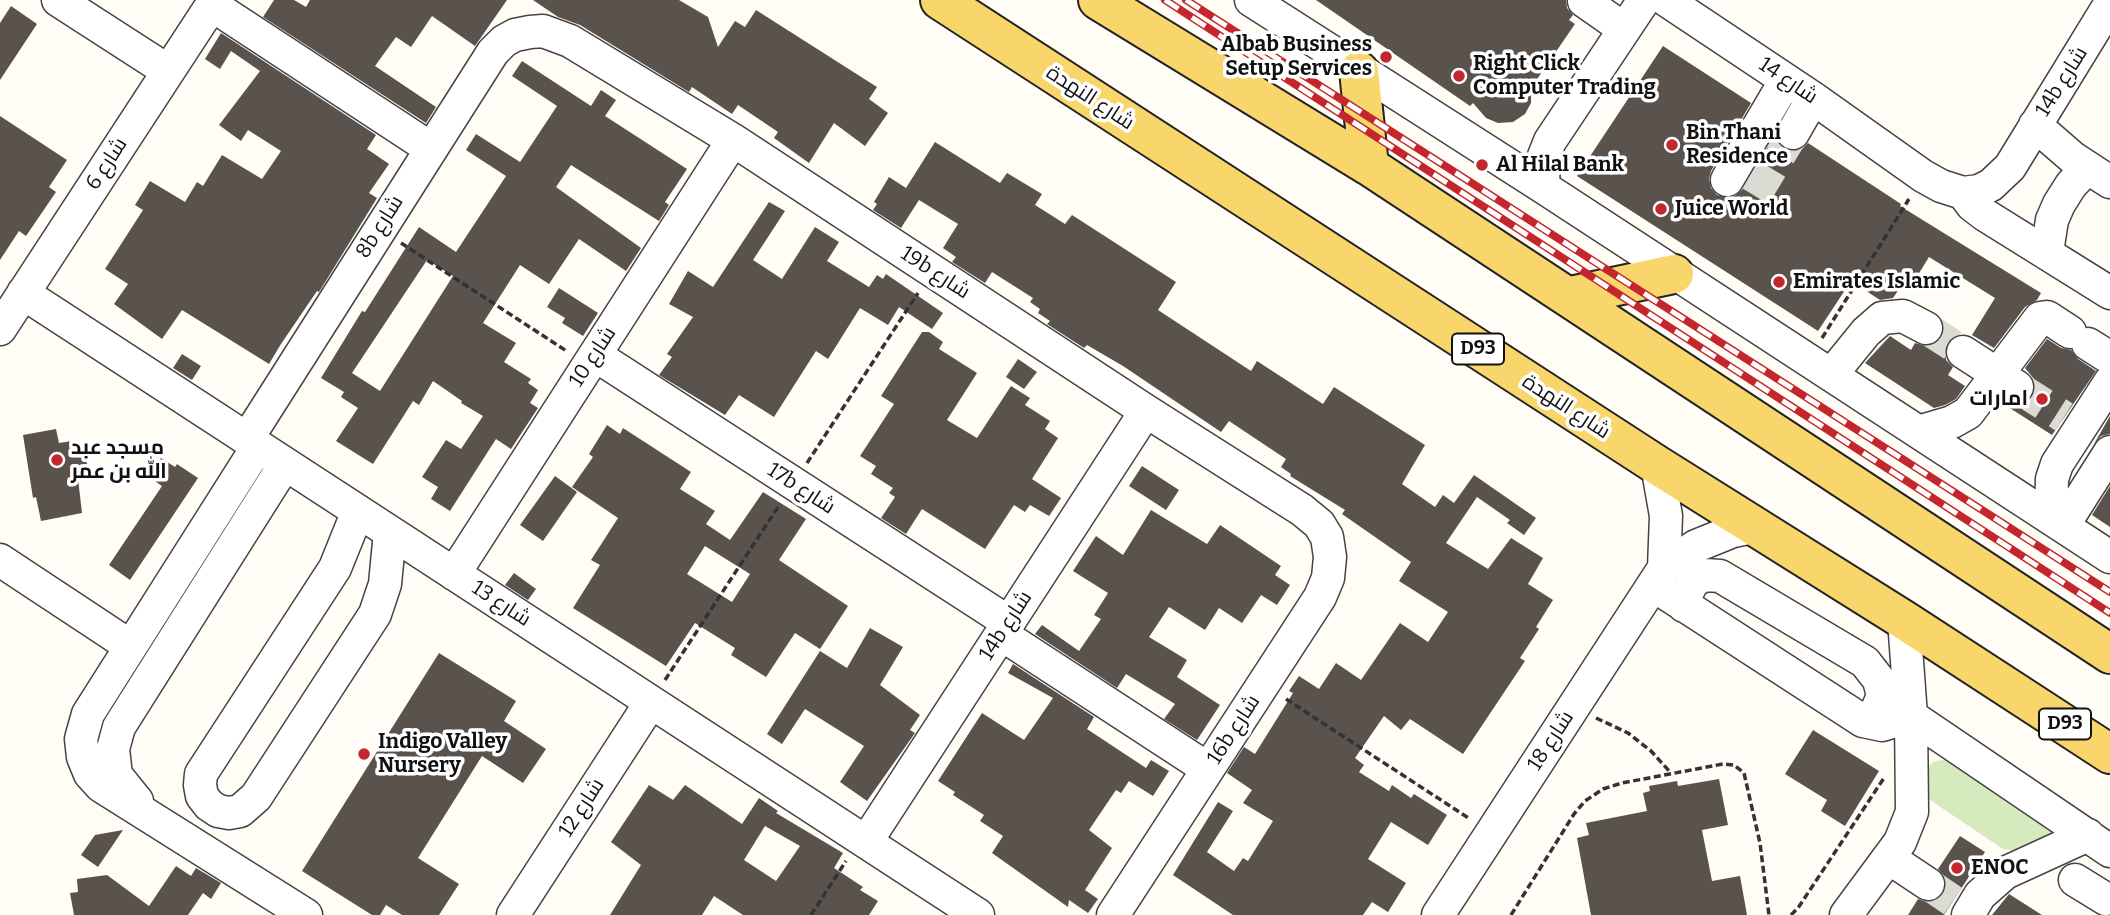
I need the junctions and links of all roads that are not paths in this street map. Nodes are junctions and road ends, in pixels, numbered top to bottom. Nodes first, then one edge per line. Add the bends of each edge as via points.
1 (58, 0) edge
2 (940, 0) edge
3 (1098, 0) edge
4 (1251, 0) edge
5 (1644, 0) edge
6 (1667, 0) edge
7 (1584, 1) edge
8 (214, 3) edge
9 (2110, 4) edge
10 (1291, 11) edge
11 (1624, 29) junction
12 (530, 32) joint
13 (168, 71) junction
14 (1359, 71) junction
15 (1799, 89) junction
16 (2035, 125) junction
17 (1793, 133) tunnel mouth
18 (733, 140) junction
19 (430, 148) junction
20 (1369, 166) junction
21 (1916, 170) junction
22 (2099, 175) edge
23 (1733, 183) dead end
24 (1543, 187) junction
25 (1963, 193) junction
26 (2047, 252) junction
27 (1674, 274) junction
28 (23, 293) junction
29 (2110, 293) edge
30 (1570, 296) junction
31 (1926, 327) tunnel mouth
32 (0, 329) edge
33 (2089, 345) edge
34 (1963, 352) tunnel mouth
35 (591, 360) junction
36 (1820, 368) junction
37 (2007, 381) junction
38 (2110, 383) edge
39 (1146, 411) junction
40 (1918, 432) junction
41 (252, 442) junction
42 (2110, 452) edge
43 (285, 464) junction
44 (1657, 465) junction
45 (358, 511) junction
46 (2057, 522) junction
47 (1753, 527) junction
48 (390, 532) junction
49 (1327, 537) joint
50 (343, 552) junction
51 (2110, 557) edge
52 (0, 560) edge
53 (386, 572) junction
54 (454, 574) junction
55 (1658, 577) junction
56 (1684, 606) junction
57 (1904, 620) junction
58 (1004, 628) junction
59 (130, 646) junction
60 (2110, 654) edge
61 (2020, 694) junction
62 (651, 702) junction
63 (1911, 716) junction
64 (1863, 721) junction
65 (2110, 745) edge
66 (2110, 754) edge
67 (1208, 769) junction
68 (158, 821) junction
69 (863, 840) junction
70 (2099, 843) edge
71 (1889, 858) junction
72 (2075, 880) dead end
73 (1955, 903) edge
74 (2101, 906) edge
75 (306, 915) edge
76 (513, 915) edge
77 (978, 915) edge
78 (1113, 915) edge
79 (1438, 915) edge
80 (1846, 915) edge

1 - 13 street
2 - 44 main road, شارع النهدة / D93
3 - 20 main road
4 - 10 street
5 - 11 street
6 - 15 street, شارع 14
7 - 11 street
8 - 13 street, شارع 6
8 - 19 street
9 - 16 street, 14b شارع
10 - 14 street
11 - 24 street via 1550,141
12 - 18 street, 19b شارع via 543,31 570,41
12 - 19 street, 8b شارع via 515,35 493,52
13 - 28 street, شارع 6
14 - 20 main road
14 - 24 street
15 - 17 street
15 - 21 street, شارع 14
15 - 23 street
16 - 21 street, شارع 14 via 1999,162 1971,175
16 - 22 street
16 - 25 street via 2002,176 1979,191
18 - 35 street, شارع 10
18 - 39 street, 19b شارع
19 - 41 street, 8b شارع
20 - 30 main road
21 - 25 street, شارع 14
22 - 26 street via 2071,185 2052,220
24 - 27 street
25 - 26 street via 1986,215
26 - 29 street
27 - 30 main road
27 - 36 street
28 - 32 street, شارع 6
28 - 41 street, شارع 13
30 - 60 main road
31 - 36 street via 1903,316 1882,318
33 - 37 street via 2046,317 2040,318
34 - 37 street
35 - 54 street, شارع 10
35 - 58 street, 17b شارع
36 - 40 street
37 - 40 street via 1968,413
38 - 46 street via 2072,422 2054,471
39 - 49 street, 19b شارع via 1302,510
39 - 58 street, 14b شارع
40 - 46 street
41 - 43 street, شارع 13
41 - 59 street, 8b شارع
42 - 46 street
43 - 45 street, شارع 13
43 - 68 street via 115,738 116,775
44 - 47 main road, شارع النهدة / D93
44 - 55 street via 1666,516
45 - 48 street, شارع 13
45 - 50 street
46 - 51 street
47 - 55 street, شارع 18 via 1705,541 1679,556
47 - 57 main road, شارع النهدة / D93
48 - 53 street
48 - 54 street, شارع 13
49 - 67 street, 16b شارع via 1328,578 1320,597
50 - 53 street
50 - 53 street via 201,774 202,796 218,811 240,811 256,797 376,614
52 - 59 street
54 - 62 street, شارع 13
55 - 56 street
55 - 79 street, شارع 18
56 - 64 street
56 - 64 street via 1693,581 1705,575 1720,576 1865,662 1879,680 1883,696 1876,712
57 - 61 main road, شارع النهدة / D93
57 - 63 street
58 - 67 street, 17b شارع
58 - 69 street, 14b شارع
59 - 68 street, 8b شارع via 88,714 81,739 83,757 101,786
61 - 65 main road, شارع النهدة
61 - 66 main road, شارع النهدة / D93
62 - 69 street, شارع 13
62 - 76 street, شارع 12
63 - 64 street via 1882,725
63 - 70 street
63 - 71 street via 1912,812
67 - 78 street, 16b شارع
68 - 75 street
69 - 77 street, شارع 13
70 - 73 street via 2005,873 1980,895
71 - 73 street
71 - 80 street
72 - 74 street

